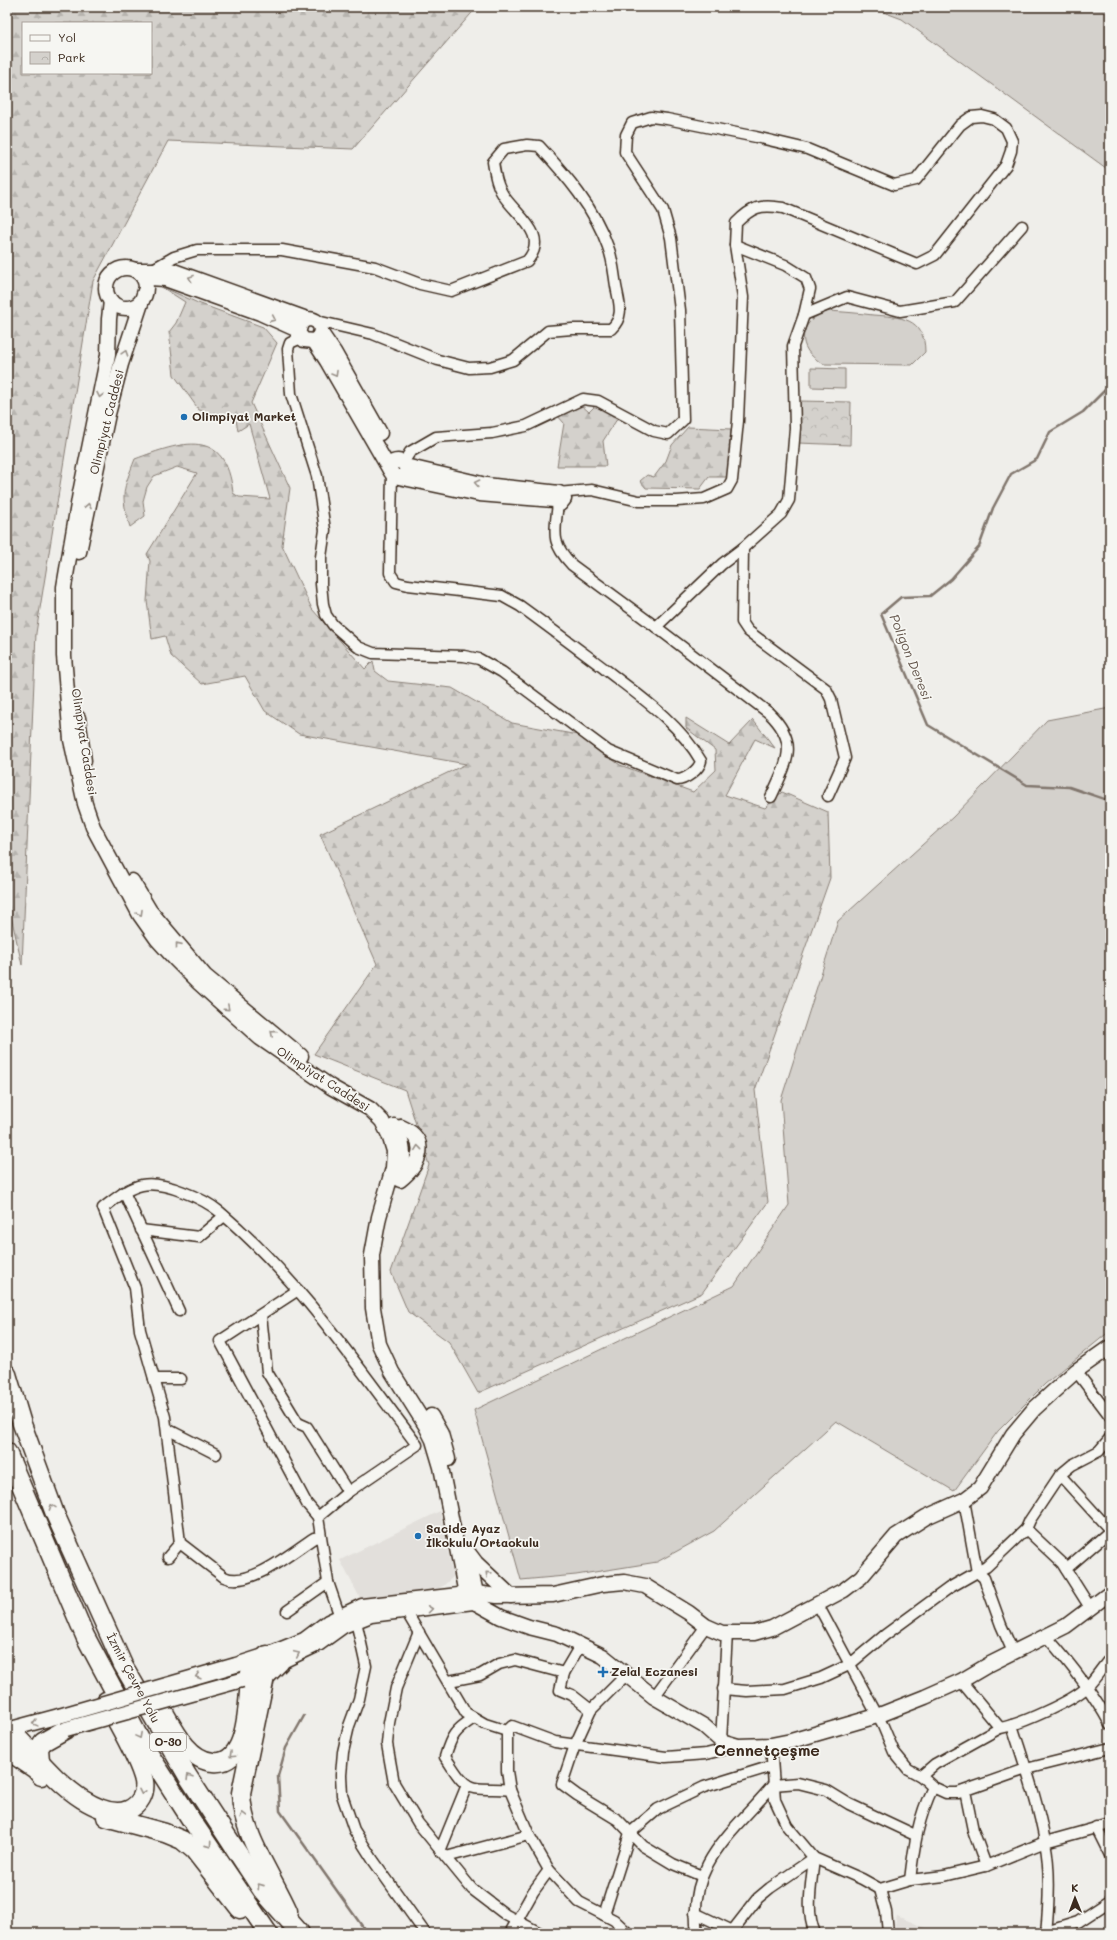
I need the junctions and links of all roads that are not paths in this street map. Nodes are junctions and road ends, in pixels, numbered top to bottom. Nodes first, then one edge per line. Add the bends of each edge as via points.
1 (1022, 226) dead end
2 (735, 245) junction
3 (144, 278) junction
4 (111, 301) junction
5 (804, 315) junction
6 (310, 330) junction
7 (397, 468) junction
8 (556, 499) junction
9 (743, 548) junction
10 (656, 627) junction
11 (771, 796) dead end
12 (828, 796) dead end
13 (397, 1130) junction
14 (394, 1151) junction
15 (124, 1192) junction
16 (224, 1216) junction
17 (141, 1230) junction
18 (298, 1290) junction
19 (179, 1311) dead end
20 (260, 1315) junction
21 (1110, 1347) edge
22 (1076, 1371) junction
23 (7, 1374) edge
24 (154, 1379) junction
25 (181, 1379) dead end
26 (1110, 1416) edge
27 (167, 1429) junction
28 (1110, 1438) edge
29 (7, 1452) edge
30 (216, 1454) dead end
31 (1060, 1475) junction
32 (348, 1492) junction
33 (964, 1500) junction
34 (318, 1517) junction
35 (1026, 1529) junction
36 (1110, 1530) edge
37 (321, 1537) junction
38 (68, 1543) junction
39 (180, 1543) junction
40 (48, 1550) junction
41 (467, 1551) junction
42 (168, 1557) dead end
43 (1066, 1569) junction
44 (977, 1572) junction
45 (328, 1582) junction
46 (512, 1596) junction
47 (473, 1597) junction
48 (1109, 1597) edge
49 (817, 1603) junction
50 (1091, 1609) junction
51 (287, 1611) dead end
52 (406, 1611) junction
53 (340, 1617) junction
54 (356, 1621) junction
55 (706, 1626) junction
56 (419, 1632) junction
57 (727, 1633) junction
58 (1046, 1636) junction
59 (582, 1644) junction
60 (1013, 1652) junction
61 (1110, 1658) edge
62 (273, 1659) junction
63 (849, 1665) junction
64 (564, 1673) junction
65 (627, 1674) junction
66 (250, 1676) junction
67 (449, 1681) junction
68 (961, 1681) junction
69 (1087, 1687) junction
70 (723, 1688) junction
71 (654, 1697) junction
72 (591, 1710) junction
73 (877, 1716) junction
74 (474, 1718) junction
75 (63, 1723) junction
76 (1110, 1724) edge
77 (1012, 1725) junction
78 (1000, 1728) junction
79 (507, 1731) junction
80 (12, 1740) edge
81 (721, 1741) junction
82 (575, 1745) junction
83 (771, 1745) junction
84 (738, 1746) junction
85 (1110, 1748) edge
86 (38, 1765) junction
87 (772, 1766) junction
88 (1026, 1769) junction
89 (921, 1776) junction
90 (467, 1785) junction
91 (773, 1785) junction
92 (933, 1787) junction
93 (510, 1790) junction
94 (965, 1791) junction
95 (1110, 1824) edge
96 (1096, 1827) junction
97 (630, 1833) junction
98 (529, 1835) junction
99 (915, 1835) junction
100 (1045, 1842) junction
101 (443, 1854) junction
102 (1110, 1855) edge
103 (814, 1858) junction
104 (986, 1866) junction
105 (549, 1870) junction
106 (702, 1876) junction
107 (910, 1880) junction
108 (880, 1889) junction
109 (1110, 1901) edge
110 (695, 1913) junction
111 (604, 1915) junction
112 (518, 1922) junction
113 (297, 1930) edge
114 (735, 1932) edge
115 (262, 1933) edge
116 (268, 1933) edge
117 (425, 1933) edge
118 (510, 1933) edge
119 (540, 1933) edge
120 (628, 1933) edge
121 (697, 1933) edge
122 (815, 1933) edge
123 (888, 1933) edge
124 (1046, 1933) edge

1 - 5 street via 955,302 900,311 847,297
2 - 5 street via 785,264 806,278 810,289
2 - 7 street via 736,223 748,211 771,206 783,208 917,264 925,261 935,255 1006,165 1012,141 1006,128 994,119 971,117 960,125 916,180 894,185 807,149 667,119 650,117 632,123 626,135 625,152 663,210 671,238 680,310 683,420 668,434 654,431 598,401 583,399 526,426 492,433 436,437 410,452
2 - 8 street via 743,297 738,420 732,480 727,489 704,500 639,501 592,490
3 - 4 street via 141,300 129,307 119,306
3 - 4 street, Olimpiyat Caddesi via 131,268 121,268 112,273 108,277 106,292
3 - 6 street, Olimpiyat Caddesi via 165,279
3 - 6 street via 174,257 198,250 282,250 376,267 420,284 450,291 527,261 535,251 530,225 505,199 496,181 493,162 504,149 527,145 539,146 559,168 595,217 609,248 620,309 618,322 611,329 548,331 513,360 490,367 469,368 438,360 373,334
13 -> 3 street, Olimpiyat Caddesi via 376,1106 314,1067 205,976 150,911 109,842 96,814 78,724 73,663 74,577 96,465
4 -> 14 street, Olimpiyat Caddesi via 108,355 64,588 64,656 71,740 85,804 93,827 140,915 167,949 199,983 260,1038 331,1087 370,1109 382,1121
5 - 9 street via 793,346 795,428 789,500 781,514
6 - 7 street
6 - 7 street via 290,343 288,349 290,394 317,476 325,530 320,584 326,615 333,625 358,647 373,653 464,656 479,659 502,672 608,751 677,780 684,779 693,772 701,761 694,748 674,726 646,700 520,606 502,596 396,582 390,573
7 - 8 street via 479,494
8 - 10 street via 554,535 562,555
9 - 10 street via 722,564
9 - 12 street via 742,622 748,631 826,689 831,699 845,758
10 - 11 street via 769,713 781,725 787,738 788,752 784,768
13 - 14 street via 393,1139
41 -> 13 street, Olimpiyat Caddesi via 450,1463 441,1434 394,1361 385,1329 380,1254 404,1158
14 - 47 street, Olimpiyat Caddesi via 392,1175 379,1216 372,1255 374,1308 379,1344 392,1372 433,1440
15 - 16 street via 142,1185 169,1187 195,1197
15 - 17 street
15 - 24 street via 103,1208 135,1288 140,1330
16 - 17 street via 199,1237
16 - 18 street
17 - 19 street
18 - 20 street
18 - 32 street via 416,1445
20 - 32 street via 268,1372 298,1423 307,1427
20 - 34 street via 220,1341 307,1504
21 - 22 street
22 - 26 street
22 - 33 street via 1034,1409 1013,1434 980,1488
38 -> 23 highway, İzmir Çevre Yolu / O-30 via 22,1424
24 - 25 street
24 - 27 street via 166,1416
27 - 30 street
27 - 39 street
28 - 31 street via 1098,1451 1072,1465
29 - 40 highway, İzmir Çevre Yolu / O-30
31 - 35 street
31 - 36 street
32 - 34 street
33 - 44 street
33 - 49 street via 926,1517 896,1536 861,1577 844,1590
34 - 37 street
35 - 43 street
35 - 44 street
36 - 43 street
37 - 39 street via 314,1538 258,1574 237,1581 224,1577
37 - 45 street
66 -> 38 highway via 240,1746 234,1756 217,1763 197,1758 188,1750 167,1717
113 -> 38 highway, İzmir Çevre Yolu / O-30 via 262,1890 187,1775 123,1665
39 - 42 street
40 -> 86 highway via 64,1616 139,1765 144,1782 143,1795 138,1804 131,1809 122,1812 111,1811 83,1799
40 -> 116 highway, İzmir Çevre Yolu / O-30 via 85,1636 142,1743
46 -> 41 street via 476,1563
41 - 47 street, Olimpiyat Caddesi
43 - 50 street
44 - 60 street via 984,1578
44 - 63 street via 885,1635
45 - 51 street
45 - 53 street
46 - 47 street
46 - 55 street via 553,1595 624,1582 645,1586
52 -> 47 street
47 - 53 street via 362,1606
47 - 59 street via 502,1617
48 - 50 street
49 - 57 street via 772,1628 754,1634
49 - 63 street
50 - 58 street
52 - 54 street via 371,1615
52 - 56 street
53 - 62 street via 328,1622
62 -> 54 street via 318,1644 343,1626
54 - 117 street via 366,1666 343,1752 342,1795 354,1830 372,1860
55 - 57 street via 722,1634
55 - 71 street
56 - 67 street
56 - 101 street via 396,1688 387,1744 394,1783 418,1823
57 - 70 street
58 - 60 street
58 - 69 street
59 - 64 street
59 - 65 street
60 - 68 street
61 - 69 street
62 - 66 street
62 - 66 highway via 265,1676
63 - 70 street via 821,1678 785,1689 747,1691
63 - 73 street
64 - 67 street via 514,1660 499,1664 480,1675
64 - 72 street via 560,1690
65 - 71 street
65 - 72 street
66 - 75 street, bridge
113 -> 66 highway via 252,1839 242,1809
67 - 74 street via 466,1713
68 - 73 street
68 - 78 street
69 - 76 street
69 - 77 street via 1072,1699
70 - 81 street
71 - 81 street via 704,1726
72 - 82 street
73 - 83 street
73 - 89 street via 894,1752 908,1769
74 - 79 street
74 - 90 street via 459,1727 450,1739 445,1757
75 - 80 street
75 - 86 highway via 39,1748
77 - 78 street
77 - 88 street
78 - 89 street via 935,1764
79 - 82 street via 512,1726 555,1742
79 - 93 street
80 - 86 highway
81 - 84 street
82 - 84 street via 666,1757 706,1754
82 - 97 street via 562,1784 618,1820
83 - 84 street
83 - 87 street
85 - 88 street
86 - 115 highway via 52,1787 78,1805 101,1815 182,1840 194,1850 230,1898
87 - 91 street
87 - 97 street via 704,1786 658,1809
88 - 94 street
88 - 100 street
89 - 92 street
90 - 93 street via 475,1788
90 - 101 street
91 - 99 street via 798,1783 826,1790 849,1804
91 - 103 street via 775,1800 786,1826
91 - 106 street via 730,1831 715,1851
92 - 94 street via 946,1793
92 - 99 street
93 - 98 street
94 - 104 street via 973,1830
95 - 96 street
96 - 100 street
96 - 102 street
97 - 106 street via 643,1846 673,1864
97 - 111 street
98 - 101 street
98 - 105 street
99 - 107 street
100 - 104 street
100 - 124 street via 1048,1870
101 - 112 street via 472,1889
103 - 108 street
103 - 114 street via 758,1898
103 - 122 street via 810,1911
104 - 107 street via 944,1876
105 - 111 street via 579,1902
105 - 112 street via 533,1892
106 - 110 street via 698,1885
107 - 108 street
108 - 123 street
109 - 124 street via 1078,1922
110 - 114 street
110 - 121 street
111 - 120 street
112 - 118 street
112 - 119 street

